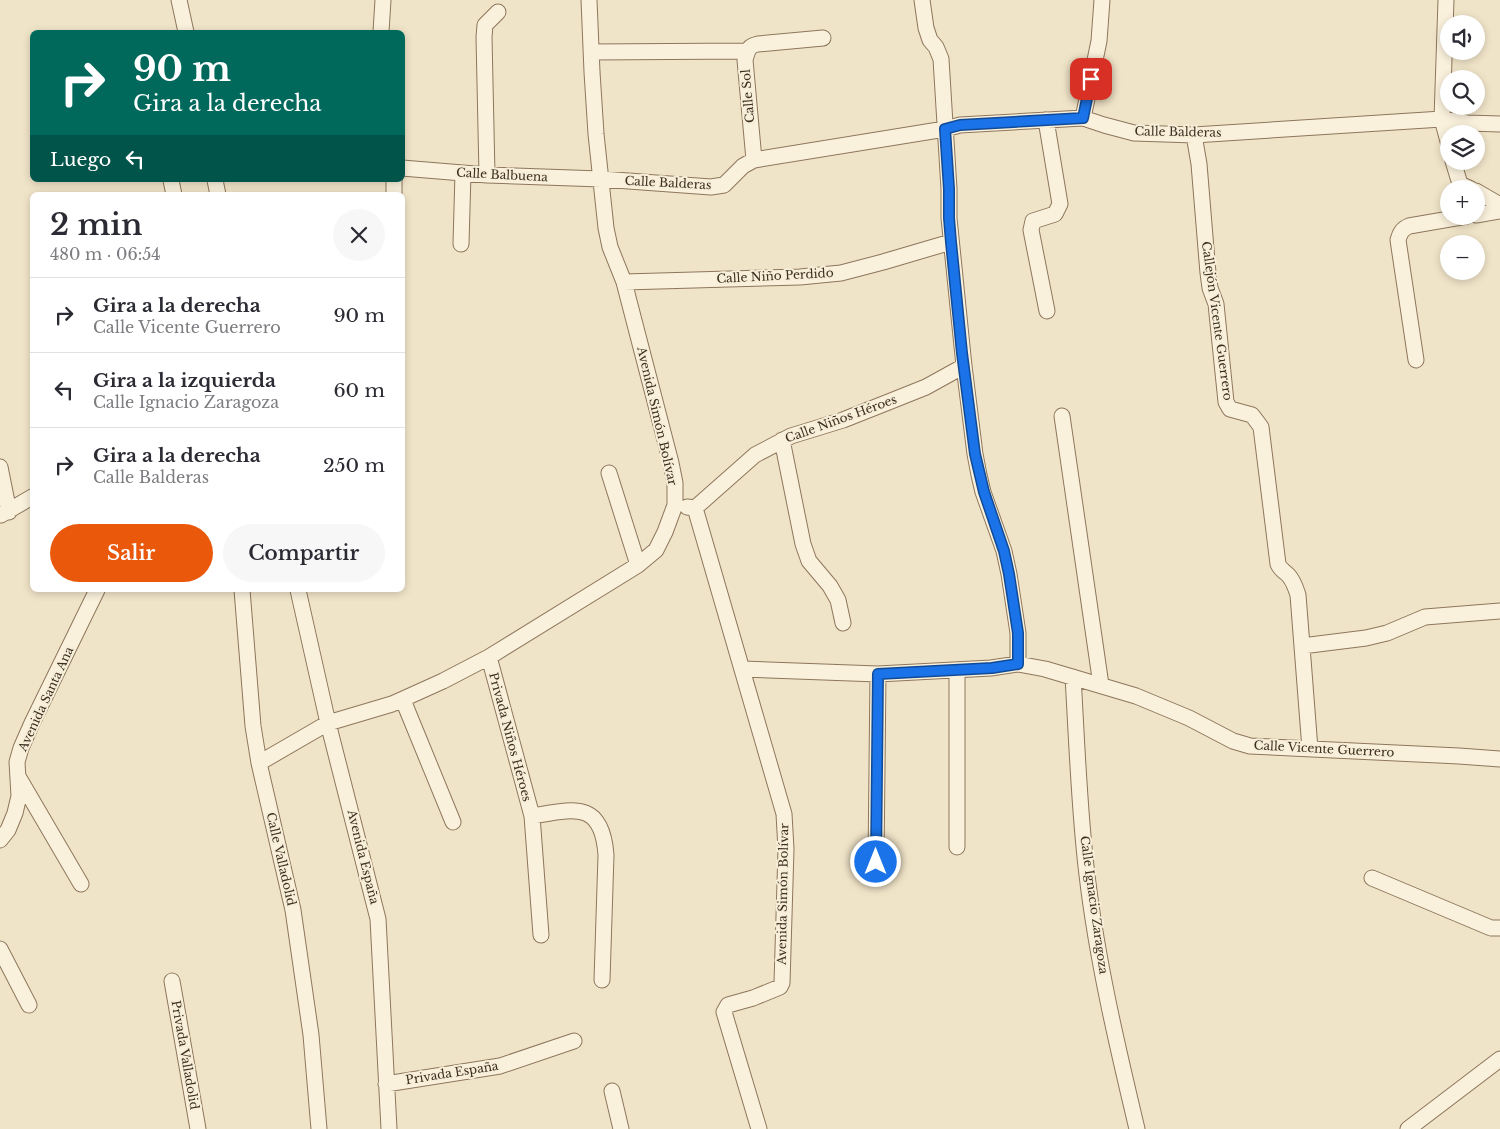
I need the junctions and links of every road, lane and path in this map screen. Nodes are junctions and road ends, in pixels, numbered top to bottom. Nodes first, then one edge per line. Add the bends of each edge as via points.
1 (179, 0) edge
2 (382, 0) edge
3 (590, 0) edge
4 (922, 0) edge
5 (1102, 0) edge
6 (1446, 0) edge
7 (498, 12) dead end
8 (186, 30) edge
9 (381, 30) edge
10 (823, 38) dead end
11 (748, 51) junction
12 (591, 52) junction
13 (1083, 118) junction
14 (1442, 119) junction
15 (1046, 120) junction
16 (1500, 124) edge
17 (1444, 125) edge
18 (945, 129) junction
19 (1194, 135) junction
20 (754, 160) junction
21 (405, 168) edge
22 (463, 173) junction
23 (487, 175) junction
24 (601, 179) junction
25 (1485, 195) edge
26 (1500, 205) edge
27 (1500, 211) edge
28 (1485, 214) edge
29 (1440, 221) edge
30 (951, 242) junction
31 (461, 244) dead end
32 (624, 282) junction
33 (1048, 311) dead end
34 (1416, 360) dead end
35 (964, 366) junction
36 (1062, 416) dead end
37 (782, 440) junction
38 (0, 467) edge
39 (610, 472) dead end
40 (30, 498) edge
41 (675, 505) junction
42 (695, 508) junction
43 (4, 514) edge
44 (638, 565) junction
45 (97, 592) edge
46 (242, 592) edge
47 (298, 592) edge
48 (1500, 611) edge
49 (843, 623) dead end
50 (1302, 646) junction
51 (489, 658) junction
52 (1018, 664) junction
53 (742, 669) junction
54 (957, 670) junction
55 (878, 674) junction
56 (1073, 678) junction
57 (1101, 685) junction
58 (403, 700) junction
59 (328, 723) junction
60 (1310, 748) junction
61 (1500, 759) edge
62 (259, 763) junction
63 (18, 777) junction
64 (532, 816) junction
65 (453, 822) dead end
66 (0, 840) edge
67 (957, 847) dead end
68 (876, 862) dead end
69 (1372, 878) dead end
70 (81, 884) dead end
71 (1500, 928) edge
72 (541, 935) dead end
73 (0, 948) edge
74 (602, 980) dead end
75 (172, 982) dead end
76 (28, 1005) dead end
77 (574, 1041) dead end
78 (1500, 1059) edge
79 (386, 1084) junction
80 (612, 1091) dead end
81 (198, 1129) edge
82 (319, 1129) edge
83 (388, 1129) edge
84 (621, 1129) edge
85 (759, 1129) edge
86 (1137, 1129) edge
87 (1408, 1129) edge

1 - 8 street
2 - 9 street
3 - 12 street, Avenida Simón Bolívar
4 - 18 street via 926,28 941,59
5 - 13 street via 1098,41
6 - 14 street
7 - 23 street via 485,25 484,37
10 - 11 street, Calle Sol via 758,44
11 - 12 street
11 - 20 street, Calle Sol via 745,60
12 - 24 street, Avenida Simón Bolívar
13 - 15 street, Calle Balderas
13 - 19 street, Calle Balderas via 1134,133
14 - 16 street, Calle Balderas
14 - 17 street
14 - 19 street, Calle Balderas
15 - 18 street, Calle Balderas via 960,125
15 - 33 street via 1060,204 1055,214 1033,222 1031,230
18 - 20 street, Calle Balderas
18 - 30 street
19 - 50 street, Callejón Vicente Guerrero via 1208,273 1216,304 1226,402 1230,409 1252,415 1261,426 1278,564 1280,570 1289,576 1298,595
20 - 24 street, Calle Balderas via 724,185 711,187
21 - 22 street, Calle Balbuena
22 - 23 street, Calle Balbuena
22 - 31 street
23 - 24 street, Calle Balbuena
24 - 32 street, Avenida Simón Bolívar via 608,237
25 - 26 street
27 - 28 street
29 - 34 street via 1409,226 1399,234
30 - 32 street, Calle Niño Perdido via 841,273 800,278
30 - 35 street
32 - 41 street, Avenida Simón Bolívar via 671,463
35 - 37 street, Calle Niños Héroes via 926,387
35 - 52 street via 979,475 1009,574 1018,633
36 - 57 street
37 - 42 street, Calle Niños Héroes via 755,455
37 - 49 street via 802,544 809,561 838,600
38 - 43 street
39 - 44 street
40 - 43 street
41 - 42 street
41 - 44 street, Avenida Simón Bolívar via 656,550
42 - 53 street, Avenida Simón Bolívar
44 - 51 street, Avenida Simón Bolívar
45 - 63 street, Avenida Santa Ana via 25,740 17,762
46 - 62 street, Calle Valladolid
47 - 59 street, Avenida España
48 - 50 street via 1425,617 1373,637
50 - 60 street, Callejón Vicente Guerrero
51 - 58 street, Avenida Simón Bolívar
51 - 64 street, Privada Niños Héroes
52 - 54 street, Calle Vicente Guerrero
52 - 56 street, Calle Vicente Guerrero
53 - 55 street, Calle Vicente Guerrero
53 - 85 street, Avenida Simón Bolívar via 782,803 786,831 782,983 771,992 728,1005 724,1012
54 - 55 street, Calle Vicente Guerrero
54 - 67 street
55 - 68 street
56 - 57 street, Calle Vicente Guerrero
56 - 86 street, Calle Ignacio Zaragoza via 1087,875 1099,952
57 - 60 street, Calle Vicente Guerrero via 1190,718 1233,741 1250,746
58 - 59 street, Avenida Simón Bolívar
58 - 65 street
59 - 62 street, Avenida Simón Bolívar
59 - 79 street, Avenida España via 378,919
60 - 61 street, Calle Vicente Guerrero
62 - 82 street, Calle Valladolid via 293,910 311,1035
63 - 66 street, Avenida Santa Ana via 14,813
63 - 70 street
64 - 72 street, Privada Niños Héroes
64 - 74 street, Privada Niños Héroes via 582,811 596,819 605,839
69 - 71 street via 1491,928
73 - 76 street
75 - 81 street, Privada Valladolid
77 - 79 street, Privada España via 500,1066
78 - 87 street
79 - 83 street, Avenida España
80 - 84 street

